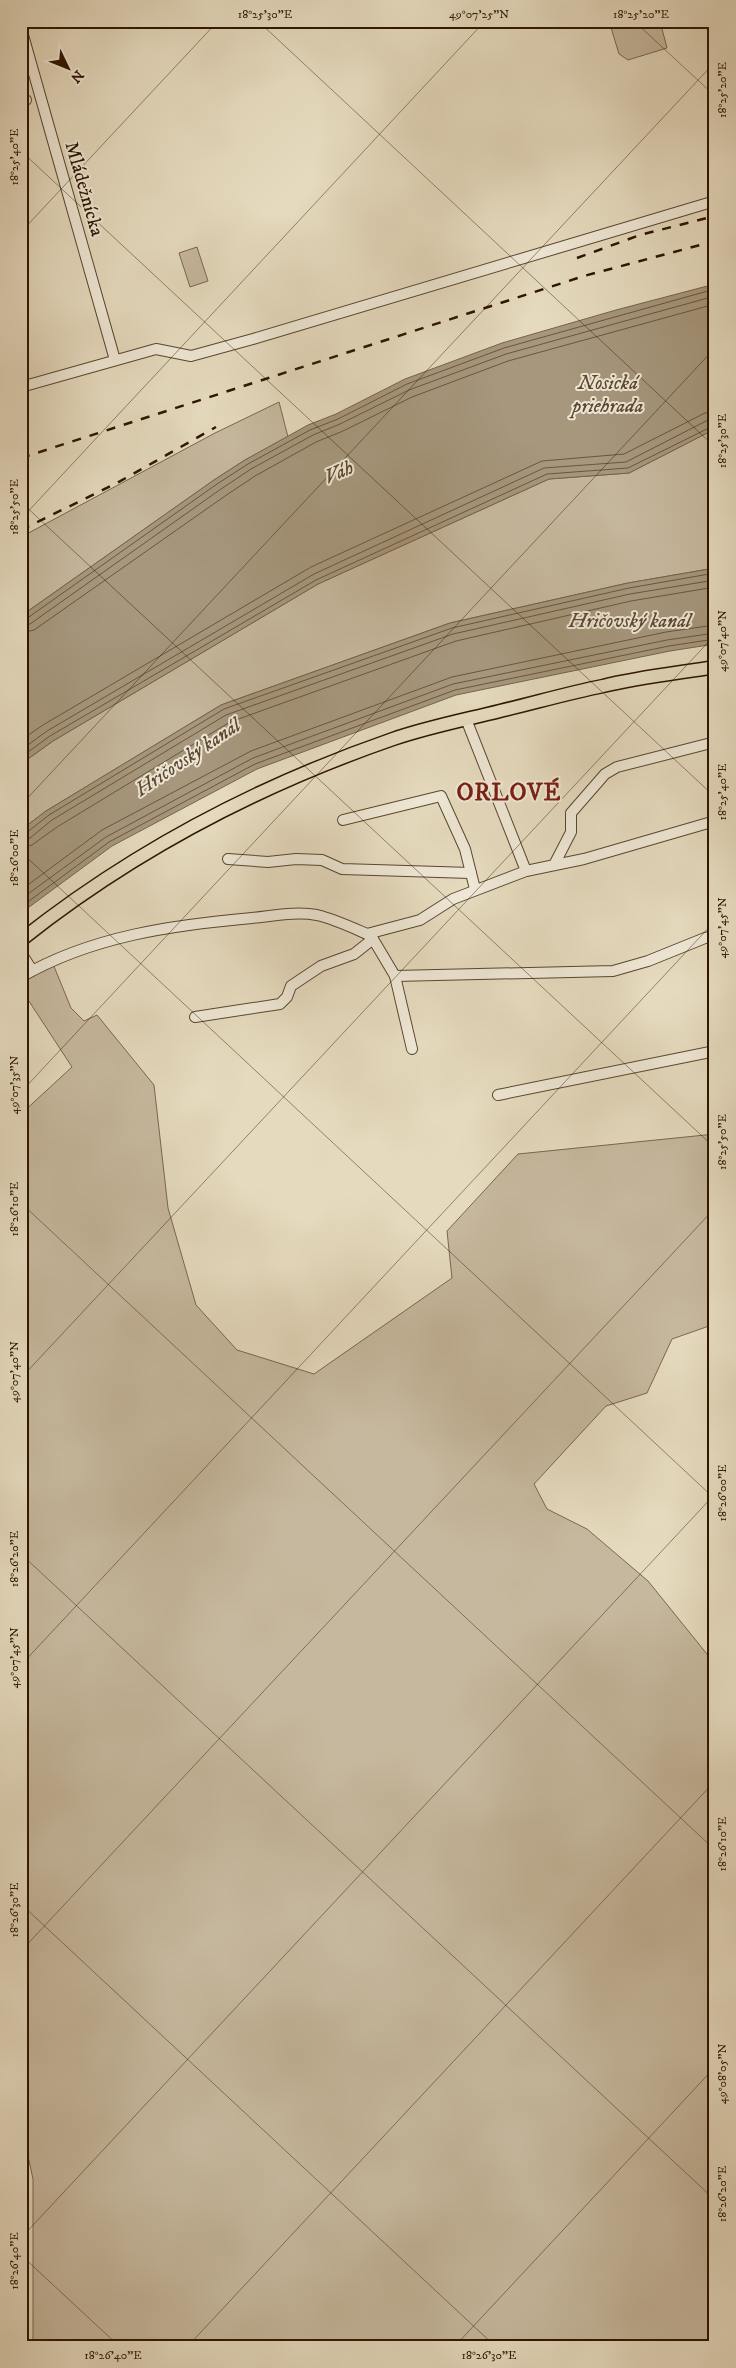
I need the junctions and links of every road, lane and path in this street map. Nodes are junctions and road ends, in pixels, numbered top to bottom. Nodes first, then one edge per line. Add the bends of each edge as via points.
1 (22, 32) edge
2 (715, 201) edge
3 (114, 360) junction
4 (21, 387) edge
5 (715, 667) edge
6 (466, 719) junction
7 (715, 742) edge
8 (343, 820) dead end
9 (715, 820) edge
10 (228, 859) dead end
11 (554, 865) junction
12 (526, 870) junction
13 (471, 874) junction
14 (475, 889) junction
15 (370, 936) junction
16 (715, 936) edge
17 (21, 940) edge
18 (21, 953) edge
19 (32, 970) junction
20 (395, 976) junction
21 (21, 977) edge
22 (195, 1017) dead end
23 (412, 1049) dead end
24 (715, 1051) edge
25 (498, 1096) dead end

1 - 3 street, Mládežnícka
2 - 3 street via 200,354 186,356 156,348
3 - 4 street
5 - 6 main road via 604,685
6 - 12 street
6 - 17 main road via 395,738 272,787 135,860 92,887
7 - 11 street via 617,767 605,774 571,813 571,832
8 - 13 street via 441,796 465,849
9 - 11 street
10 - 13 street via 268,862 322,860 342,870
11 - 12 street
12 - 14 street
13 - 14 street
14 - 15 street via 420,920
15 - 19 street via 316,915 199,923 138,933 94,945
15 - 20 street
15 - 22 street via 354,954 321,966 291,986 280,1004
16 - 20 street via 613,971
18 - 19 street
19 - 21 street
20 - 23 street
24 - 25 street

